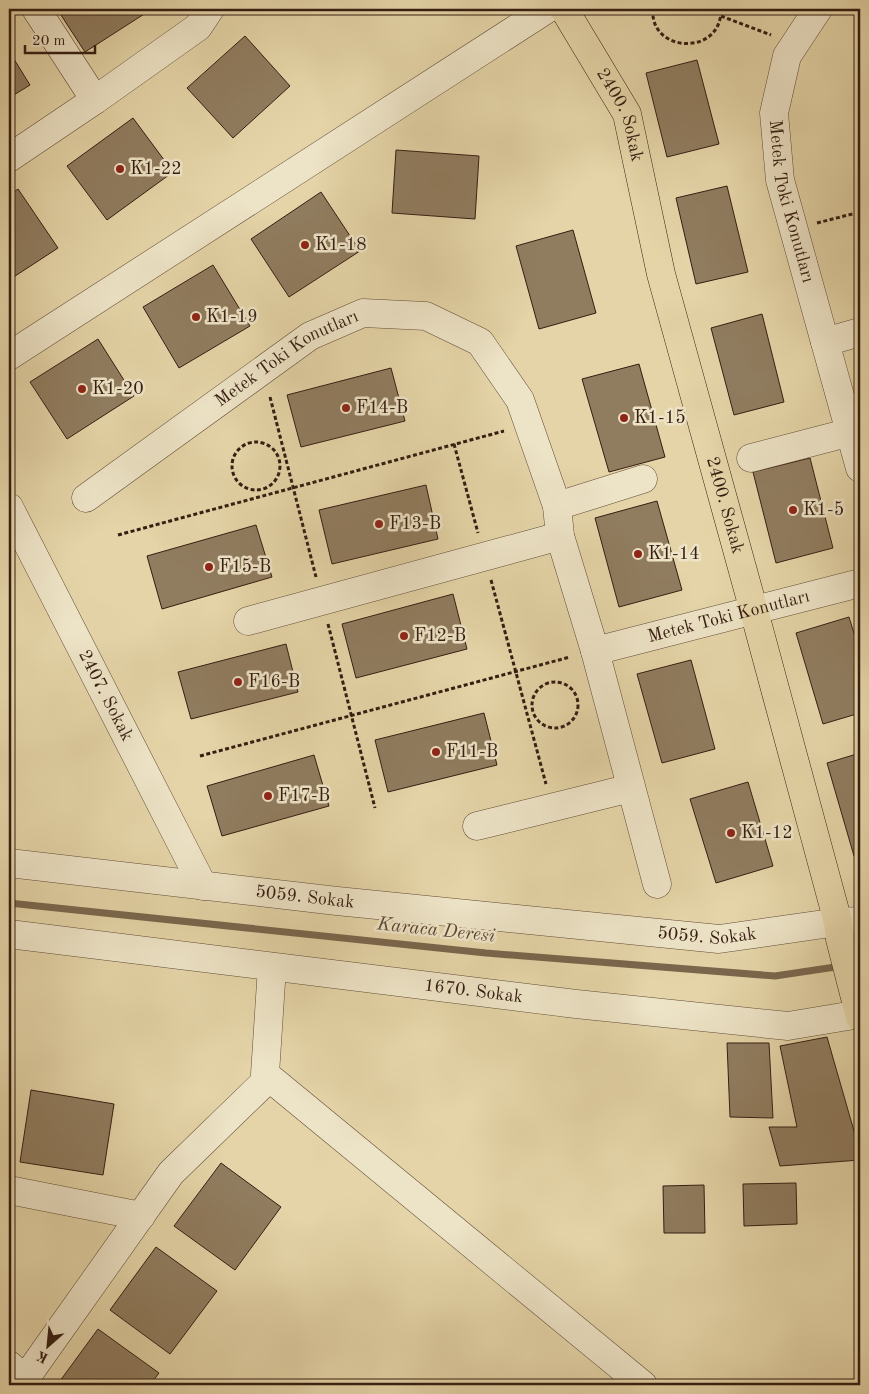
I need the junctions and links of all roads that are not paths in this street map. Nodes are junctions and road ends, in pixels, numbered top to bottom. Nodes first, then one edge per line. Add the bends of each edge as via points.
1 (36, 9) edge
2 (210, 9) edge
3 (547, 9) edge
4 (564, 9) edge
5 (818, 9) edge
6 (95, 100) junction
7 (9, 158) edge
8 (860, 332) edge
9 (825, 342) junction
10 (9, 356) edge
11 (851, 432) junction
12 (751, 458) dead end
13 (860, 468) edge
14 (643, 479) dead end
15 (86, 498) dead end
16 (557, 506) junction
17 (9, 508) edge
18 (560, 536) junction
19 (860, 582) edge
20 (754, 611) junction
21 (248, 622) dead end
22 (595, 651) junction
23 (631, 788) junction
24 (477, 826) dead end
25 (9, 863) edge
26 (658, 884) dead end
27 (203, 886) junction
28 (846, 927) edge
29 (9, 934) edge
30 (272, 966) junction
31 (860, 1015) edge
32 (269, 1078) junction
33 (9, 1190) edge
34 (141, 1216) junction
35 (9, 1366) edge
36 (643, 1385) edge

1 - 6 street
2 - 6 street via 198,27
3 - 10 street
4 - 20 main road, 2400. Sokak via 627,114 661,274
5 - 9 street, Metek Toki Konutları via 787,56 774,113 780,180
6 - 7 street
8 - 9 street
9 - 11 street, Metek Toki Konutları
11 - 12 street
11 - 13 street, Metek Toki Konutları
14 - 16 street
15 - 16 street, Metek Toki Konutları via 310,336 363,313 426,316 480,342 520,400
16 - 18 street, Metek Toki Konutları
17 - 27 street, 2407. Sokak
18 - 21 street
18 - 22 street, Metek Toki Konutları
19 - 20 street, Metek Toki Konutları
20 - 22 street, Metek Toki Konutları
20 - 28 main road, 2400. Sokak
22 - 23 street, Metek Toki Konutları
23 - 24 street
23 - 26 street, Metek Toki Konutları
25 - 27 street, 5059. Sokak
27 - 28 street, 5059. Sokak via 719,939
28 - 31 main road, 2400. Sokak
29 - 30 street, 1670. Sokak
30 - 31 street, 1670. Sokak via 576,1004 788,1026
30 - 32 street via 265,1074
32 - 34 street via 171,1173
32 - 36 street
33 - 34 street
34 - 35 street via 25,1379

